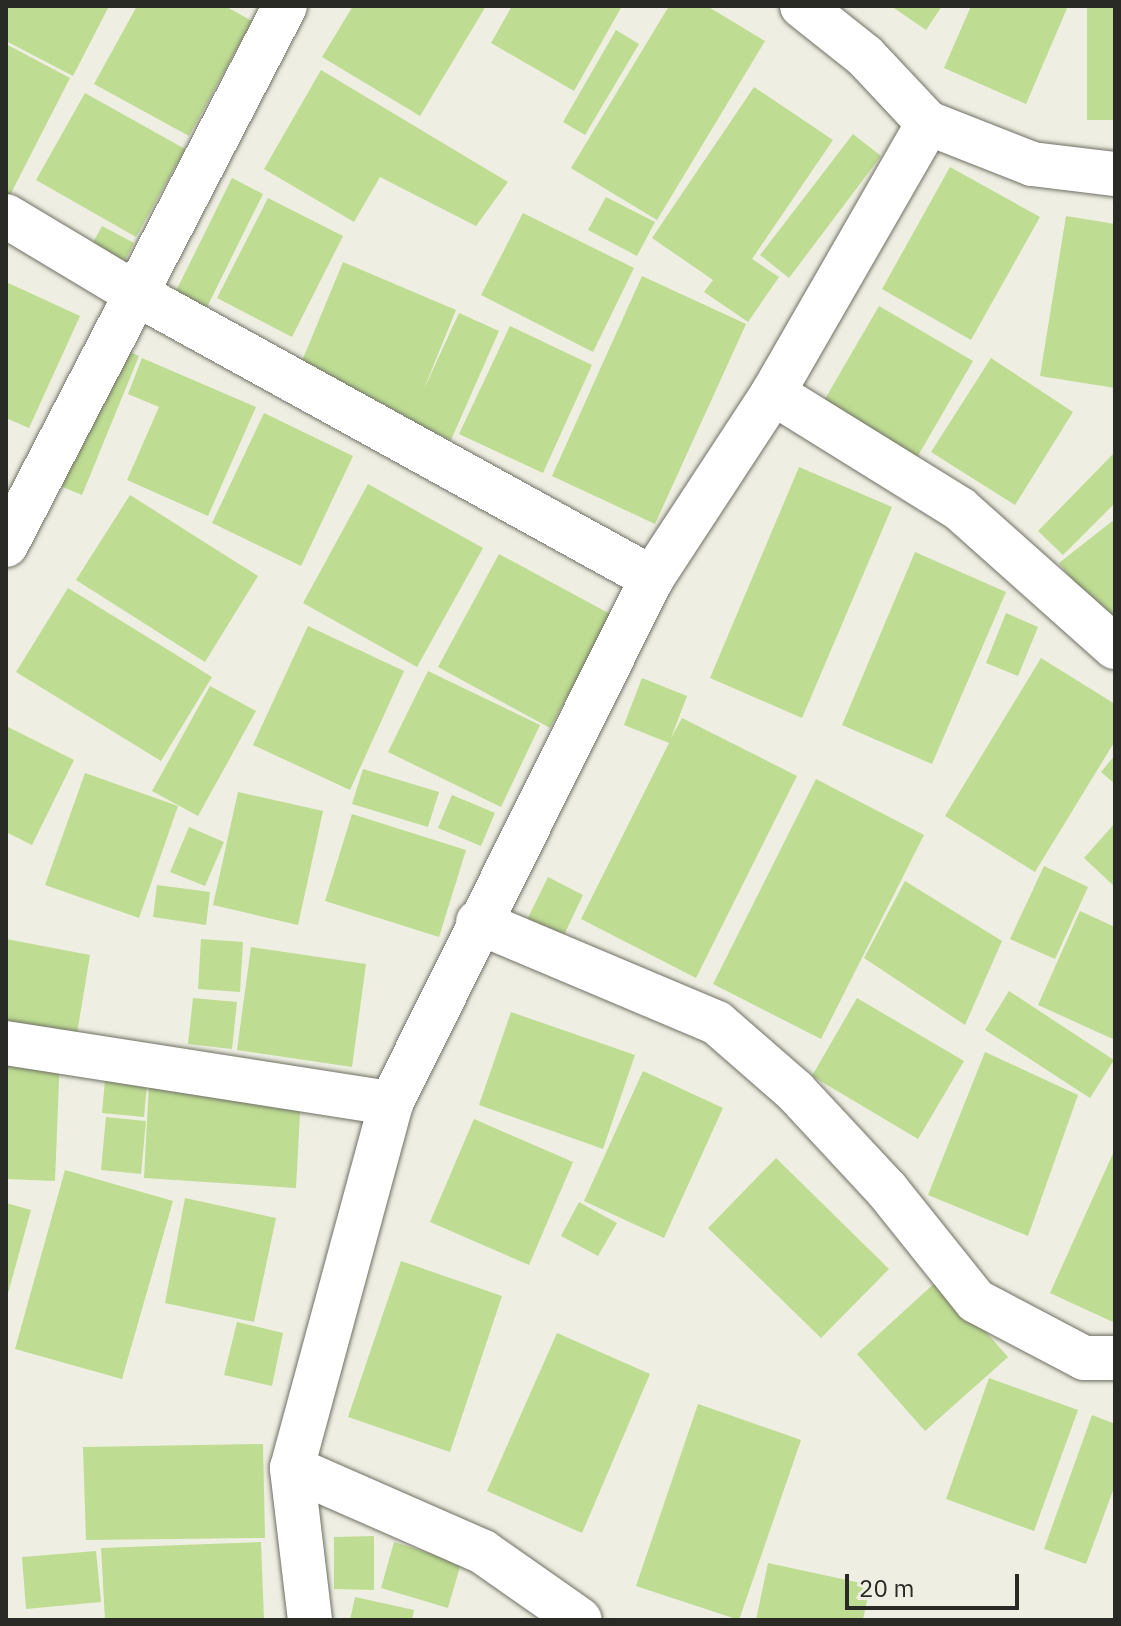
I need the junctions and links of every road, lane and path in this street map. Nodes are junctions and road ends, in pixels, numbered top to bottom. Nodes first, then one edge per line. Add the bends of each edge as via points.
1 (285, 6) edge
2 (802, 6) edge
3 (928, 123) junction
4 (1115, 174) edge
5 (6, 216) edge
6 (133, 292) junction
7 (773, 393) junction
8 (6, 545) edge
9 (652, 578) junction
10 (1115, 647) edge
11 (478, 922) junction
12 (6, 1043) edge
13 (391, 1103) junction
14 (1115, 1358) edge
15 (292, 1468) junction
16 (310, 1620) edge
17 (580, 1620) edge

1 - 6 street
2 - 3 street via 865,56
3 - 4 street via 1032,164
3 - 7 street
5 - 6 street
6 - 8 street
6 - 9 street
7 - 9 street
7 - 10 street via 960,509
9 - 11 street
11 - 13 street
11 - 14 street via 717,1023 816,1113 887,1190 976,1301 1084,1358
12 - 13 street
13 - 15 street
15 - 16 street
15 - 17 street via 483,1552

